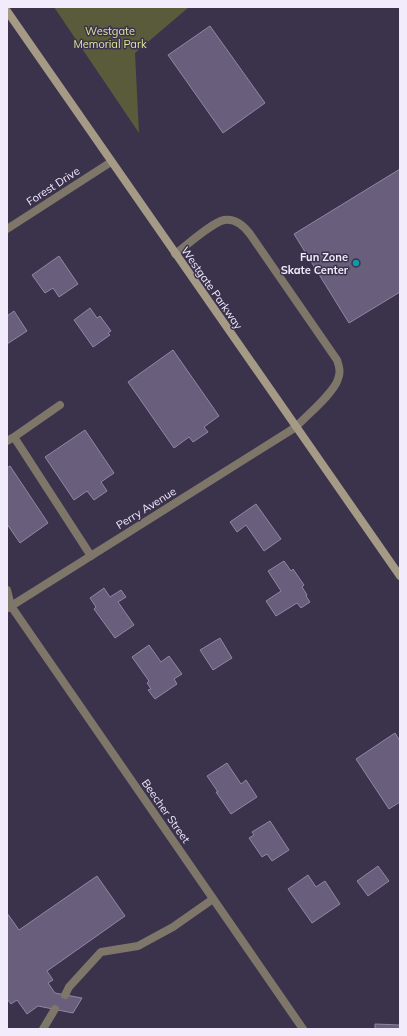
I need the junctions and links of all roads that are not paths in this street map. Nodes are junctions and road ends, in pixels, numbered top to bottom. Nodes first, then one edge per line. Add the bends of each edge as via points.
1 (7, 11) edge
2 (111, 162) junction
3 (7, 229) edge
4 (175, 254) junction
5 (60, 405) dead end
6 (296, 426) junction
7 (14, 437) junction
8 (7, 441) edge
9 (91, 556) junction
10 (400, 576) edge
11 (7, 590) edge
12 (9, 607) edge
13 (213, 899) junction
14 (65, 995) dead end
15 (55, 1009) dead end
16 (43, 1029) edge
17 (303, 1029) edge

1 - 2 main road, Westgate Parkway
2 - 3 street, Forest Drive
2 - 4 main road, Westgate Parkway
4 - 6 main road, Westgate Parkway
4 - 6 street, Perry Avenue via 224,220 235,221 245,227 250,234 338,360 340,369 333,388
5 - 7 street
6 - 9 street, Perry Avenue
6 - 10 main road, Westgate Parkway
7 - 8 street
7 - 9 street
9 - 12 street, Perry Avenue
11 - 12 street
12 - 13 street, Beecher Street
13 - 14 street via 173,927 138,946 101,952 69,987
13 - 17 street, Beecher Street
15 - 16 street

